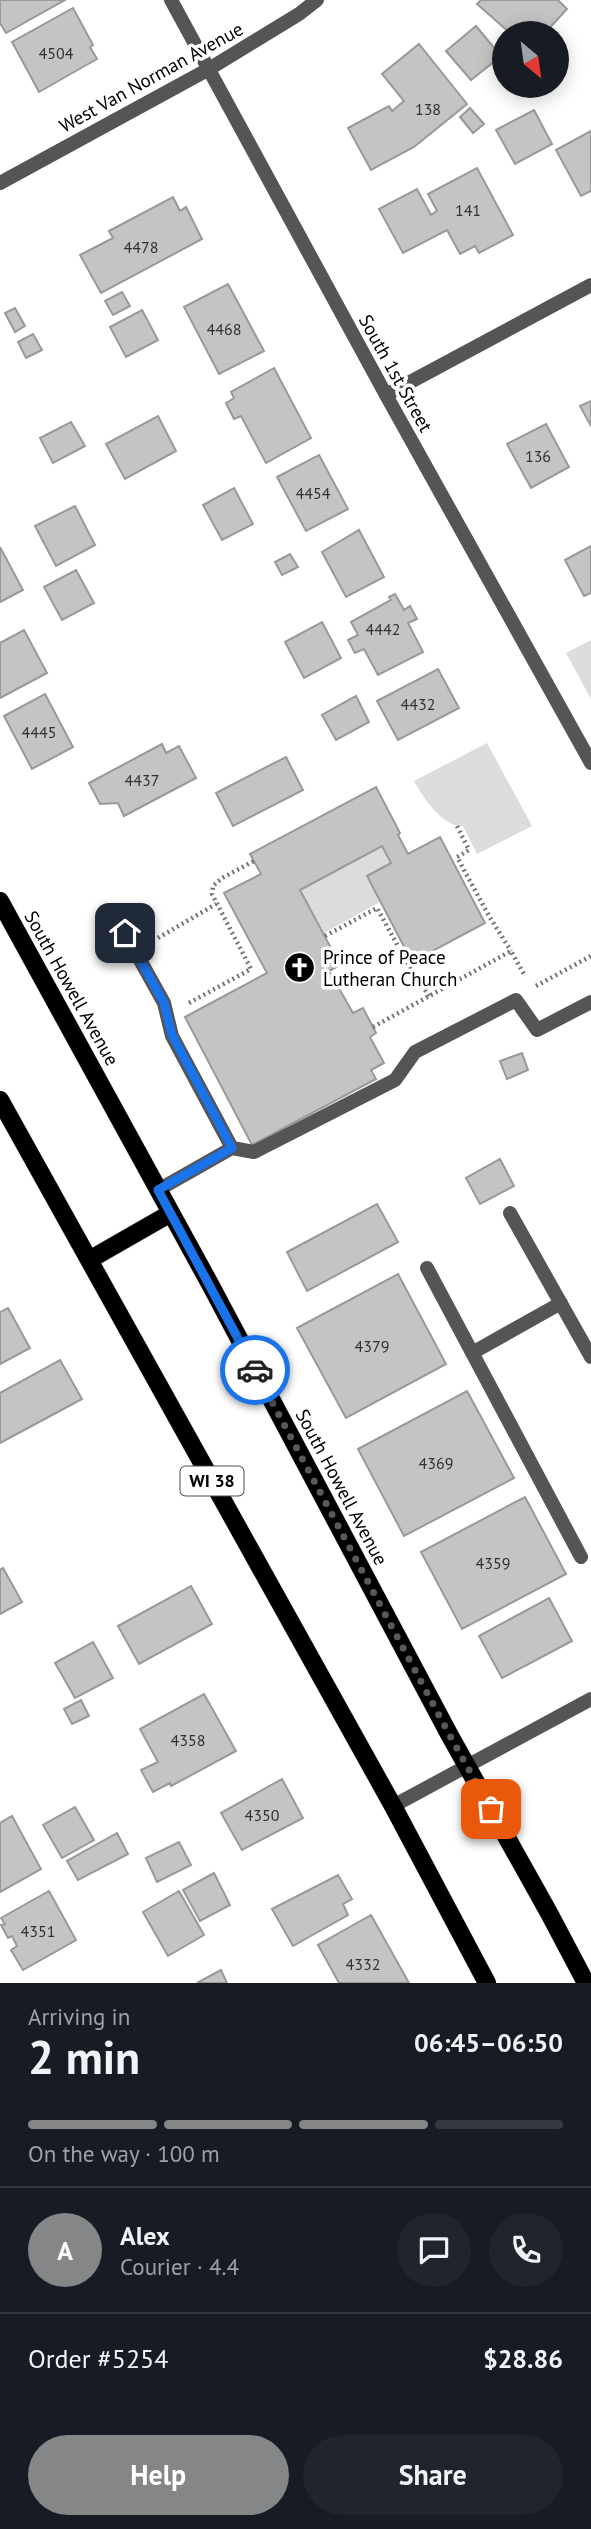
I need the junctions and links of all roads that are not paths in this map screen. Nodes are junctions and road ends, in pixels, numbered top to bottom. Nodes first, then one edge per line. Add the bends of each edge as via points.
1 (171, 0) edge
2 (317, 0) edge
3 (209, 69) junction
4 (0, 183) edge
5 (591, 285) edge
6 (386, 395) junction
7 (591, 763) edge
8 (0, 901) edge
9 (125, 933) dead end
10 (591, 1002) edge
11 (0, 1100) edge
12 (232, 1148) junction
13 (158, 1190) junction
14 (171, 1213) junction
15 (510, 1213) dead end
16 (89, 1260) junction
17 (427, 1268) dead end
18 (561, 1303) junction
19 (472, 1353) junction
20 (591, 1357) edge
21 (580, 1557) dead end
22 (591, 1699) edge
23 (467, 1766) junction
24 (393, 1806) junction
25 (487, 1983) edge
26 (586, 1983) edge

1 - 3 street, South 1st Street
2 - 3 street, West Van Norman Avenue
3 - 4 street, West Van Norman Avenue
3 - 6 street, South 1st Street
5 - 6 street
6 - 7 street, South 1st Street
8 - 13 main road, South Howell Avenue
9 - 12 street via 164,1003 172,1035
10 - 12 street via 537,1030 516,1000 415,1052 395,1080 254,1152
11 - 16 main road, WI 38
12 - 13 street
13 - 14 main road, South Howell Avenue
14 - 16 main road
14 - 23 main road, South Howell Avenue
15 - 18 street
16 - 24 main road, WI 38
17 - 19 street
18 - 19 street
18 - 20 street
19 - 21 street
22 - 23 street
23 - 24 street
23 - 26 main road, South Howell Avenue
24 - 25 main road, WI 38

